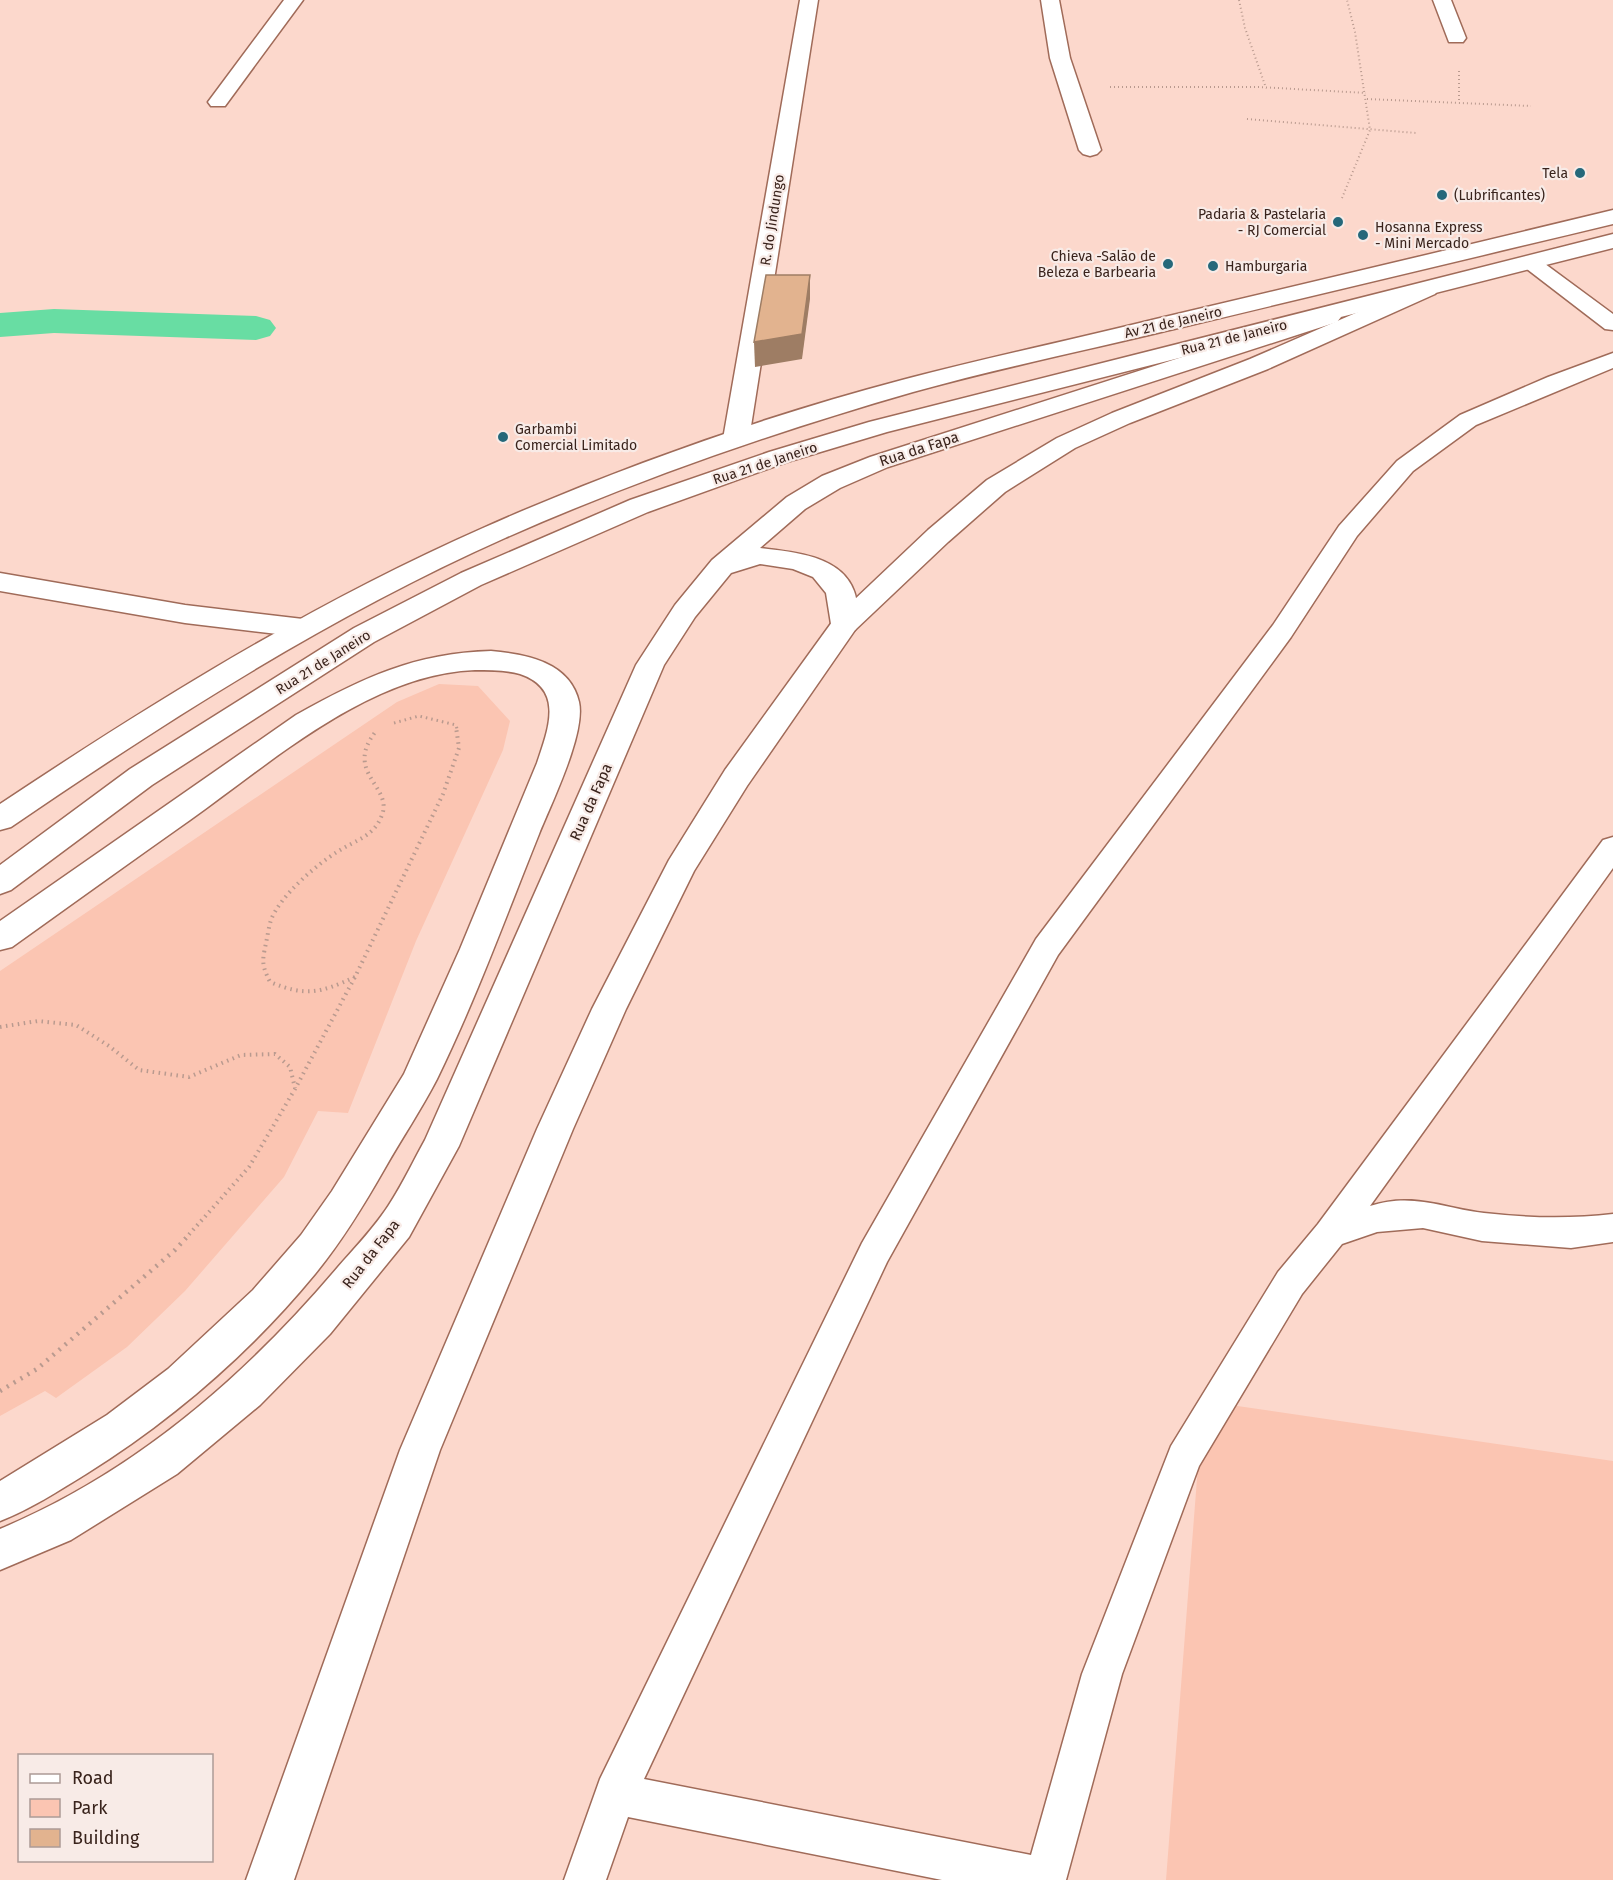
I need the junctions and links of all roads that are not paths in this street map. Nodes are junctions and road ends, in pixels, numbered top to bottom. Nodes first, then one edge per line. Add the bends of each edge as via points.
1 (294, 0) edge
2 (809, 0) edge
3 (1050, 0) edge
4 (1442, 0) edge
5 (1456, 38) dead end
6 (218, 102) dead end
7 (1090, 150) dead end
8 (1613, 217) edge
9 (1613, 241) edge
10 (1530, 262) junction
11 (1427, 289) junction
12 (1377, 302) junction
13 (1613, 324) edge
14 (1613, 360) edge
15 (736, 439) junction
16 (721, 567) junction
17 (0, 582) edge
18 (845, 624) junction
19 (303, 628) junction
20 (0, 819) edge
21 (1613, 847) edge
22 (0, 882) edge
23 (0, 938) edge
24 (1613, 1228) edge
25 (1330, 1234) junction
26 (0, 1501) edge
27 (0, 1550) edge
28 (615, 1794) junction
29 (270, 1880) edge
30 (585, 1880) edge
31 (1045, 1880) edge

1 - 6 main road
2 - 15 main road, R. do Jindungo
3 - 7 main road via 1067,87
4 - 5 main road
8 - 15 main road, Av 21 de Janeiro via 908,386
9 - 10 main road, Rua 21 de Janeiro
10 - 11 main road, Rua 21 de Janeiro
10 - 13 lane
11 - 12 main road, Rua 21 de Janeiro
11 - 18 main road via 1259,364 1066,442 996,486
12 - 16 main road, Rua da Fapa via 879,462 831,482 796,503
12 - 22 main road, Rua 21 de Janeiro via 878,428 639,506 548,544 364,635 141,777
14 - 28 lane via 1468,420 1405,466 1348,531 1282,631 1047,947 873,1253
15 - 19 main road, Av 21 de Janeiro via 594,492 454,552
16 - 18 main road via 760,556 798,561 823,571 840,591
16 - 27 main road, Rua da Fapa via 685,611 650,665 441,1146 396,1226 316,1322 246,1392 164,1461 56,1526
17 - 19 main road via 185,614
18 - 29 main road via 736,778 686,858 609,1009 420,1450
19 - 20 main road, Av 21 de Janeiro via 213,679
21 - 25 lane
23 - 26 main road via 307,722 401,674 457,662 515,662 535,668 553,682 564,699 565,719 537,800 471,966 418,1081 342,1208 293,1274 231,1337 172,1388 89,1450
24 - 25 lane via 1571,1233 1482,1227 1423,1214 1377,1218
25 - 31 lane via 1290,1283 1184,1458 1102,1674
28 - 30 lane
28 - 31 lane

